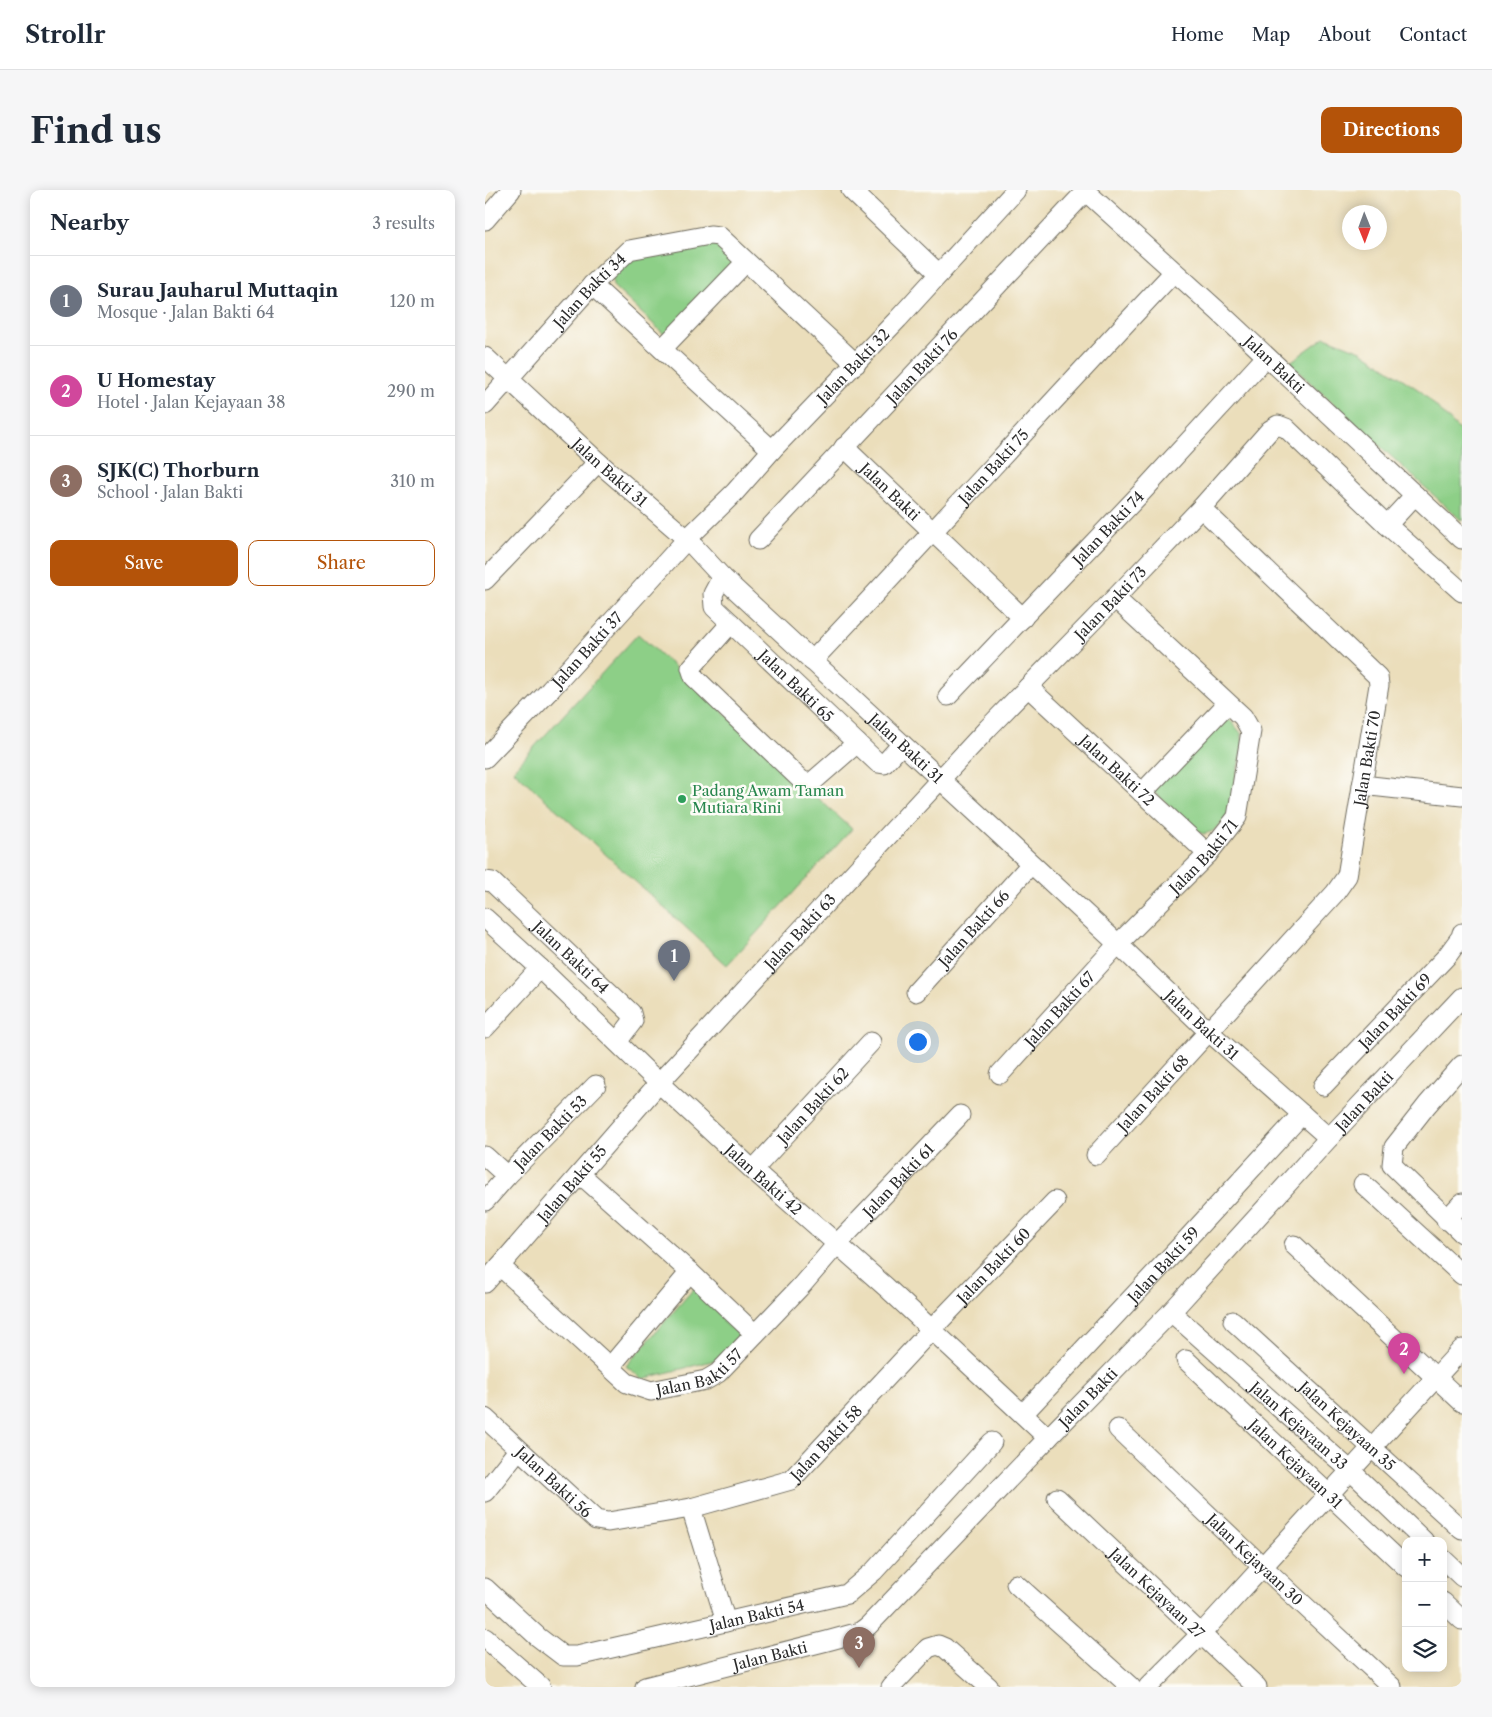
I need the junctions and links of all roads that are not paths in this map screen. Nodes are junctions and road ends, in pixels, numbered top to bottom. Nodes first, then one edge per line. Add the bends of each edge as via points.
1 (511, 190) edge
2 (851, 190) edge
3 (1016, 190) edge
4 (1084, 191) edge
5 (485, 220) edge
6 (746, 262) junction
7 (1174, 272) junction
8 (939, 274) junction
9 (592, 285) junction
10 (662, 349) junction
11 (485, 357) edge
12 (1265, 357) junction
13 (856, 364) junction
14 (509, 379) junction
15 (485, 404) edge
16 (844, 447) junction
17 (772, 450) junction
18 (598, 462) junction
19 (1415, 495) junction
20 (1201, 508) junction
21 (1387, 524) junction
22 (933, 532) junction
23 (687, 539) junction
24 (1462, 539) edge
25 (758, 540) dead end
26 (722, 577) junction
27 (485, 580) edge
28 (1462, 592) edge
29 (1115, 598) junction
30 (1023, 618) junction
31 (731, 623) junction
32 (812, 661) junction
33 (1028, 687) junction
34 (949, 696) dead end
35 (1227, 704) junction
36 (857, 743) junction
37 (902, 744) junction
38 (485, 758) edge
39 (941, 779) junction
40 (1361, 786) junction
41 (1142, 793) junction
42 (1462, 796) edge
43 (1208, 854) junction
44 (1031, 864) junction
45 (485, 881) edge
46 (485, 918) edge
47 (1462, 933) edge
48 (1118, 944) junction
49 (540, 968) junction
50 (916, 992) dead end
51 (1462, 997) edge
52 (485, 1028) edge
53 (1208, 1031) junction
54 (617, 1042) junction
55 (871, 1042) dead end
56 (1462, 1066) edge
57 (1000, 1074) dead end
58 (659, 1083) junction
59 (596, 1085) dead end
60 (1323, 1086) dead end
61 (1302, 1114) junction
62 (960, 1115) dead end
63 (1329, 1138) junction
64 (485, 1156) edge
65 (1095, 1156) dead end
66 (753, 1170) junction
67 (579, 1174) junction
68 (507, 1176) junction
69 (1363, 1184) dead end
70 (485, 1200) edge
71 (1055, 1201) dead end
72 (1462, 1203) edge
73 (1446, 1220) junction
74 (1462, 1234) edge
75 (837, 1244) junction
76 (1294, 1245) dead end
77 (499, 1266) junction
78 (690, 1272) junction
79 (1462, 1275) edge
80 (485, 1283) edge
81 (1171, 1312) junction
82 (1233, 1321) dead end
83 (932, 1329) junction
84 (755, 1334) junction
85 (1462, 1349) edge
86 (1186, 1360) dead end
87 (610, 1367) junction
88 (1436, 1378) junction
89 (1462, 1402) edge
90 (1023, 1414) junction
91 (485, 1418) edge
92 (1118, 1429) dead end
93 (1048, 1438) junction
94 (992, 1442) dead end
95 (1372, 1448) junction
96 (518, 1450) junction
97 (1351, 1471) junction
98 (485, 1492) edge
99 (1329, 1495) junction
100 (1057, 1498) dead end
101 (691, 1508) junction
102 (1462, 1530) edge
103 (1420, 1537) edge
104 (1402, 1563) edge
105 (1447, 1563) edge
106 (1263, 1567) junction
107 (1462, 1576) edge
108 (1016, 1584) dead end
109 (485, 1588) edge
110 (1447, 1606) edge
111 (1462, 1620) edge
112 (726, 1622) junction
113 (1201, 1634) junction
114 (485, 1638) edge
115 (541, 1687) edge
116 (645, 1687) edge
117 (891, 1687) edge
118 (989, 1687) edge
119 (1131, 1687) edge
120 (1148, 1687) edge
121 (1257, 1687) edge
122 (1393, 1687) edge

1 - 5 street
2 - 8 street
3 - 8 street, Jalan Bakti 32
4 - 7 street, Jalan Bakti
4 - 16 street, Jalan Bakti 76
6 - 9 street, Jalan Bakti 34 via 719,236 710,235 629,250
6 - 10 street
6 - 13 street, Jalan Bakti 34
7 - 12 street, Jalan Bakti
7 - 22 street, Jalan Bakti 75
8 - 13 street, Jalan Bakti 32
9 - 10 street
9 - 14 street, Jalan Bakti 34
10 - 17 street
11 - 14 street, Jalan Bakti 31
12 - 19 street, Jalan Bakti
12 - 30 street, Jalan Bakti 74
13 - 17 street, Jalan Bakti 32
14 - 15 street, Jalan Bakti 34
14 - 18 street, Jalan Bakti 31
16 - 22 street, Jalan Bakti
16 - 25 street, Jalan Bakti 76
17 - 23 street, Jalan Bakti 32
18 - 23 street, Jalan Bakti 31
18 - 27 street
19 - 21 street
19 - 24 street, Jalan Bakti
20 - 21 street, Jalan Bakti 73 via 1278,425
20 - 29 street, Jalan Bakti 73
20 - 40 street, Jalan Bakti 70 via 1378,677
21 - 28 street
22 - 30 street, Jalan Bakti
22 - 32 street, Jalan Bakti 75
23 - 26 street, Jalan Bakti 31
23 - 38 street, Jalan Bakti 37
26 - 31 street, Jalan Bakti 65 via 713,594 714,607
26 - 32 street, Jalan Bakti 31
29 - 33 street, Jalan Bakti 73
29 - 35 street, Jalan Bakti 71
30 - 34 street, Jalan Bakti 74
31 - 36 street, Jalan Bakti 65
31 - 36 street via 691,668 694,676 801,780 810,784
32 - 37 street, Jalan Bakti 31
33 - 39 street, Jalan Bakti 73
33 - 41 street, Jalan Bakti 72
35 - 41 street
35 - 43 street, Jalan Bakti 71 via 1243,717 1251,731 1237,817
36 - 37 street, Jalan Bakti 65 via 878,763 884,764
37 - 39 street, Jalan Bakti 31
39 - 44 street, Jalan Bakti 31
39 - 58 street, Jalan Bakti 63
40 - 42 street
40 - 53 street, Jalan Bakti 70 via 1347,876
41 - 43 street, Jalan Bakti 72
43 - 48 street, Jalan Bakti 71
44 - 48 street, Jalan Bakti 31
44 - 50 street, Jalan Bakti 66
45 - 54 street, Jalan Bakti 64 via 492,882 631,1013 633,1021
46 - 49 street, Jalan Bakti 42
47 - 60 street, Jalan Bakti 69 via 1447,956
48 - 53 street, Jalan Bakti 31
48 - 57 street, Jalan Bakti 67
49 - 52 street
49 - 54 street, Jalan Bakti 42
51 - 63 street, Jalan Bakti
53 - 61 street, Jalan Bakti 31
53 - 65 street, Jalan Bakti 68
54 - 58 street, Jalan Bakti 42
55 - 66 street, Jalan Bakti 62
56 - 73 street via 1393,1147 1392,1154 1392,1165
58 - 66 street, Jalan Bakti 42
58 - 67 street, Jalan Bakti 55
59 - 68 street, Jalan Bakti 53
61 - 63 street, Jalan Bakti 31
61 - 90 street, Jalan Bakti 59
62 - 75 street, Jalan Bakti 61
63 - 81 street, Jalan Bakti
64 - 68 street
66 - 75 street, Jalan Bakti 42
67 - 77 street, Jalan Bakti 55
67 - 78 street
68 - 70 street, Jalan Bakti 53
69 - 79 street
71 - 83 street, Jalan Bakti 60
72 - 73 street
73 - 74 street
75 - 83 street, Jalan Bakti 42
75 - 84 street, Jalan Bakti 57
76 - 88 street
77 - 80 street, Jalan Bakti 55
77 - 87 street, Jalan Bakti 57
78 - 84 street
78 - 87 street
81 - 93 street, Jalan Bakti
81 - 97 street, Jalan Kejayaan 33
82 - 95 street, Jalan Kejayaan 35
83 - 90 street, Jalan Bakti 42
83 - 101 street, Jalan Bakti 58 via 791,1480
84 - 87 street, Jalan Bakti 57 via 718,1373 706,1380 651,1391 627,1383
85 - 88 street
86 - 99 street, Jalan Kejayaan 31
88 - 89 street
88 - 95 street
90 - 93 street, Jalan Bakti 42
91 - 96 street, Jalan Bakti 56
92 - 106 street, Jalan Kejayaan 30
93 - 116 street, Jalan Bakti via 864,1629
94 - 112 street, Jalan Bakti 54 via 874,1571 847,1594
95 - 97 street
95 - 102 street, Jalan Kejayaan 35
96 - 98 street
96 - 101 street, Jalan Bakti 56 via 596,1520 608,1522
97 - 99 street
97 - 103 street, Jalan Kejayaan 33
99 - 104 street, Jalan Kejayaan 31
99 - 106 street
100 - 113 street, Jalan Kejayaan 27
101 - 112 street
105 - 107 street
106 - 113 street
106 - 122 street, Jalan Kejayaan 30
108 - 119 street
109 - 112 street, Jalan Bakti 54 via 537,1637 563,1656 577,1656
110 - 111 street
113 - 120 street
113 - 121 street, Jalan Kejayaan 27
114 - 115 street
117 - 118 street via 928,1648 938,1645

